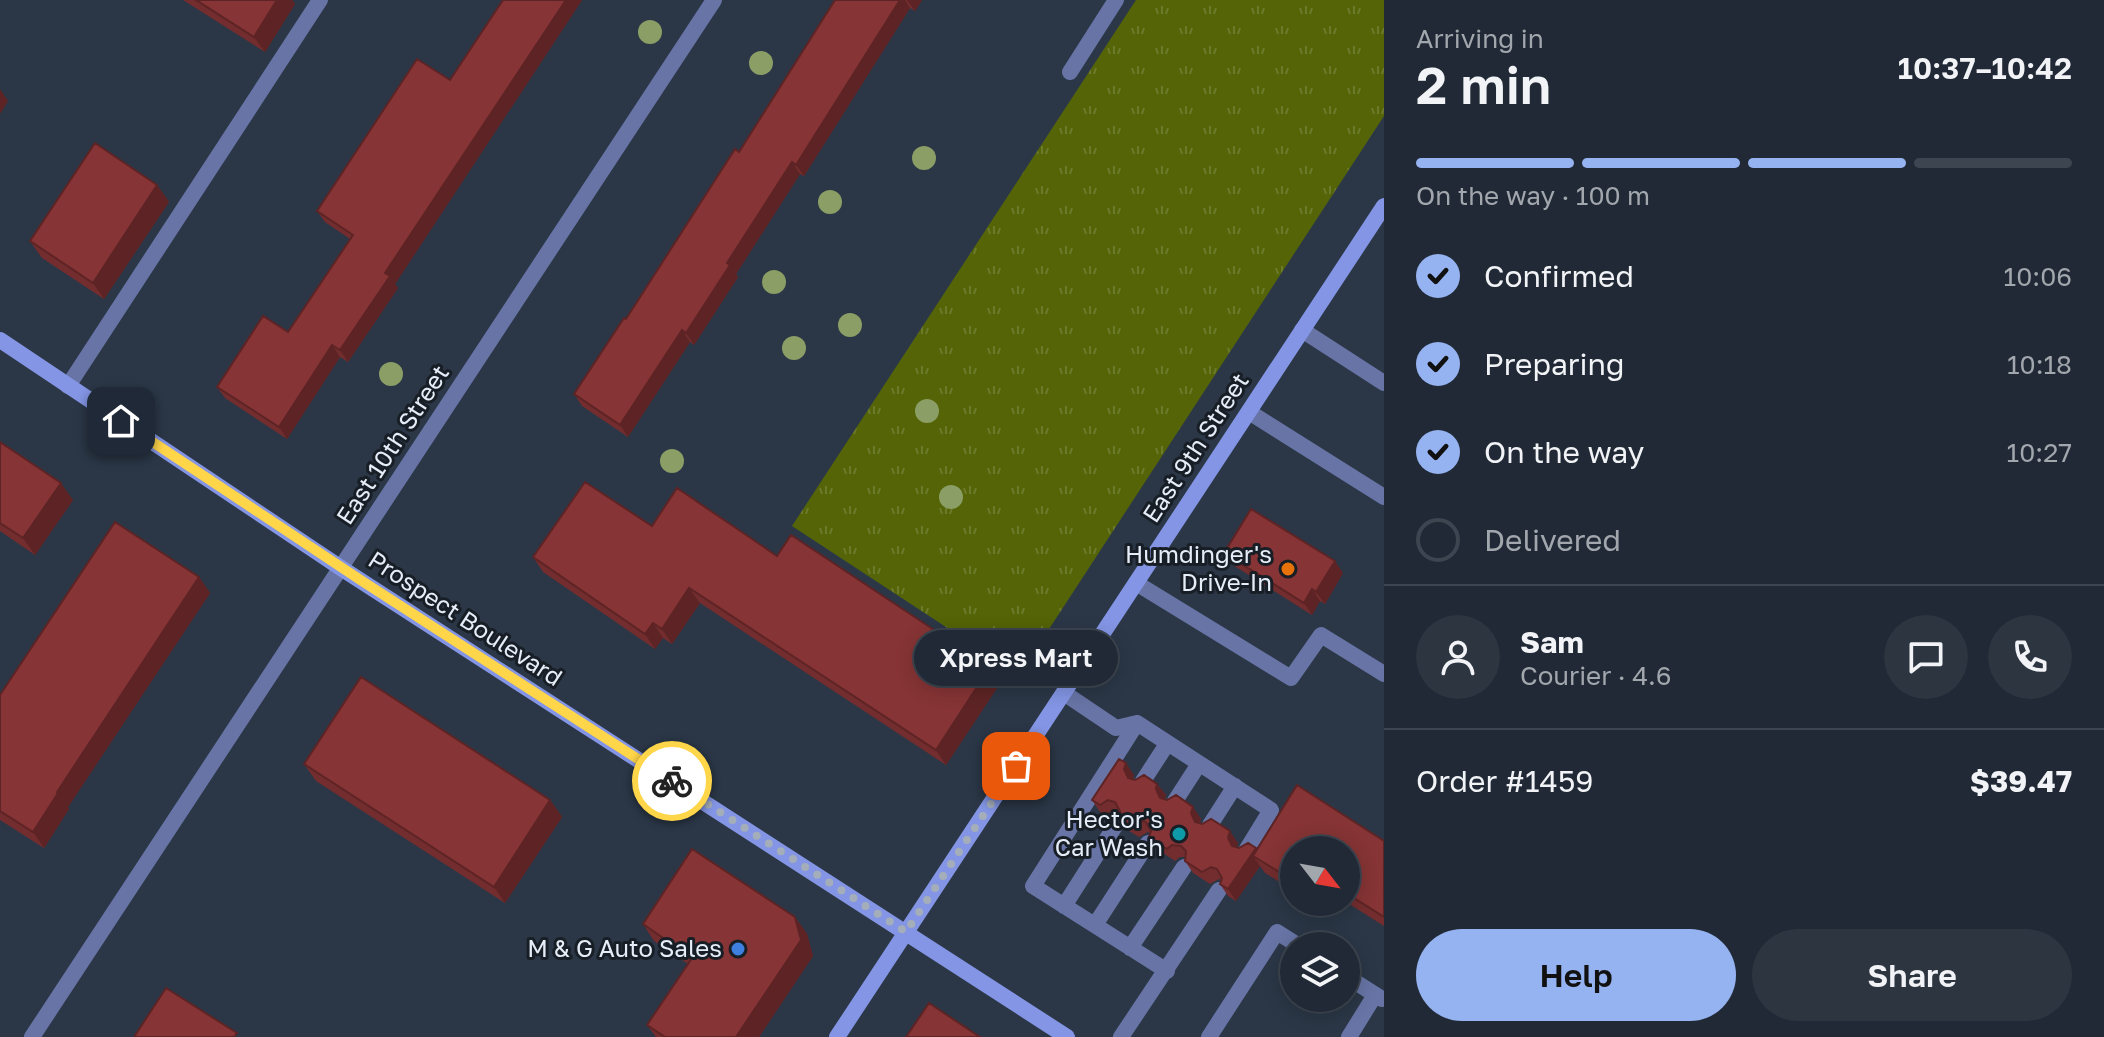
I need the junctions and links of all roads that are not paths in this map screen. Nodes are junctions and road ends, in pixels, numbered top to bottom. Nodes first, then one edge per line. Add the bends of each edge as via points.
1 (320, 0) edge
2 (714, 0) edge
3 (1116, 0) edge
4 (1070, 72) dead end
5 (1384, 206) edge
6 (1302, 330) junction
7 (0, 340) edge
8 (1384, 383) edge
9 (68, 386) junction
10 (1249, 412) junction
11 (1384, 497) edge
12 (341, 568) junction
13 (1136, 583) junction
14 (1384, 674) edge
15 (1064, 693) junction
16 (1137, 723) junction
17 (1167, 744) junction
18 (1199, 764) junction
19 (1143, 781) edge
20 (1235, 786) junction
21 (1175, 801) edge
22 (1117, 823) edge
23 (1210, 825) edge
24 (1148, 843) edge
25 (1247, 849) edge
26 (1184, 867) edge
27 (1219, 890) edge
28 (1064, 906) junction
29 (1095, 925) junction
30 (906, 932) junction
31 (1280, 934) edge
32 (1130, 948) junction
33 (1167, 971) junction
34 (1360, 985) edge
35 (1380, 998) edge
36 (32, 1037) edge
37 (837, 1037) edge
38 (1067, 1037) edge
39 (1121, 1037) edge
40 (1209, 1037) edge
41 (1349, 1037) edge

1 - 9 street
2 - 12 street, East 10th Street
3 - 4 street
5 - 6 main road, East 9th Street
6 - 8 street
6 - 10 main road, East 9th Street
7 - 9 main road, Prospect Boulevard
9 - 12 main road, Prospect Boulevard
10 - 11 street
10 - 13 main road, East 9th Street
12 - 30 main road, Prospect Boulevard
12 - 36 street, East 10th Street
13 - 14 street via 1291,678 1321,635
13 - 15 main road, East 9th Street
15 - 16 street via 1116,728
15 - 30 main road, East 9th Street
16 - 17 street
16 - 28 street via 1033,886
17 - 18 street
17 - 19 street
18 - 20 street
18 - 21 street
20 - 23 street
20 - 25 street via 1271,810
22 - 28 street
24 - 29 street
26 - 32 street
27 - 33 street
28 - 29 street
29 - 32 street
30 - 37 main road, East 9th Street
30 - 38 main road, Prospect Boulevard
31 - 40 street
32 - 33 street
33 - 39 street
34 - 35 street
35 - 41 street

